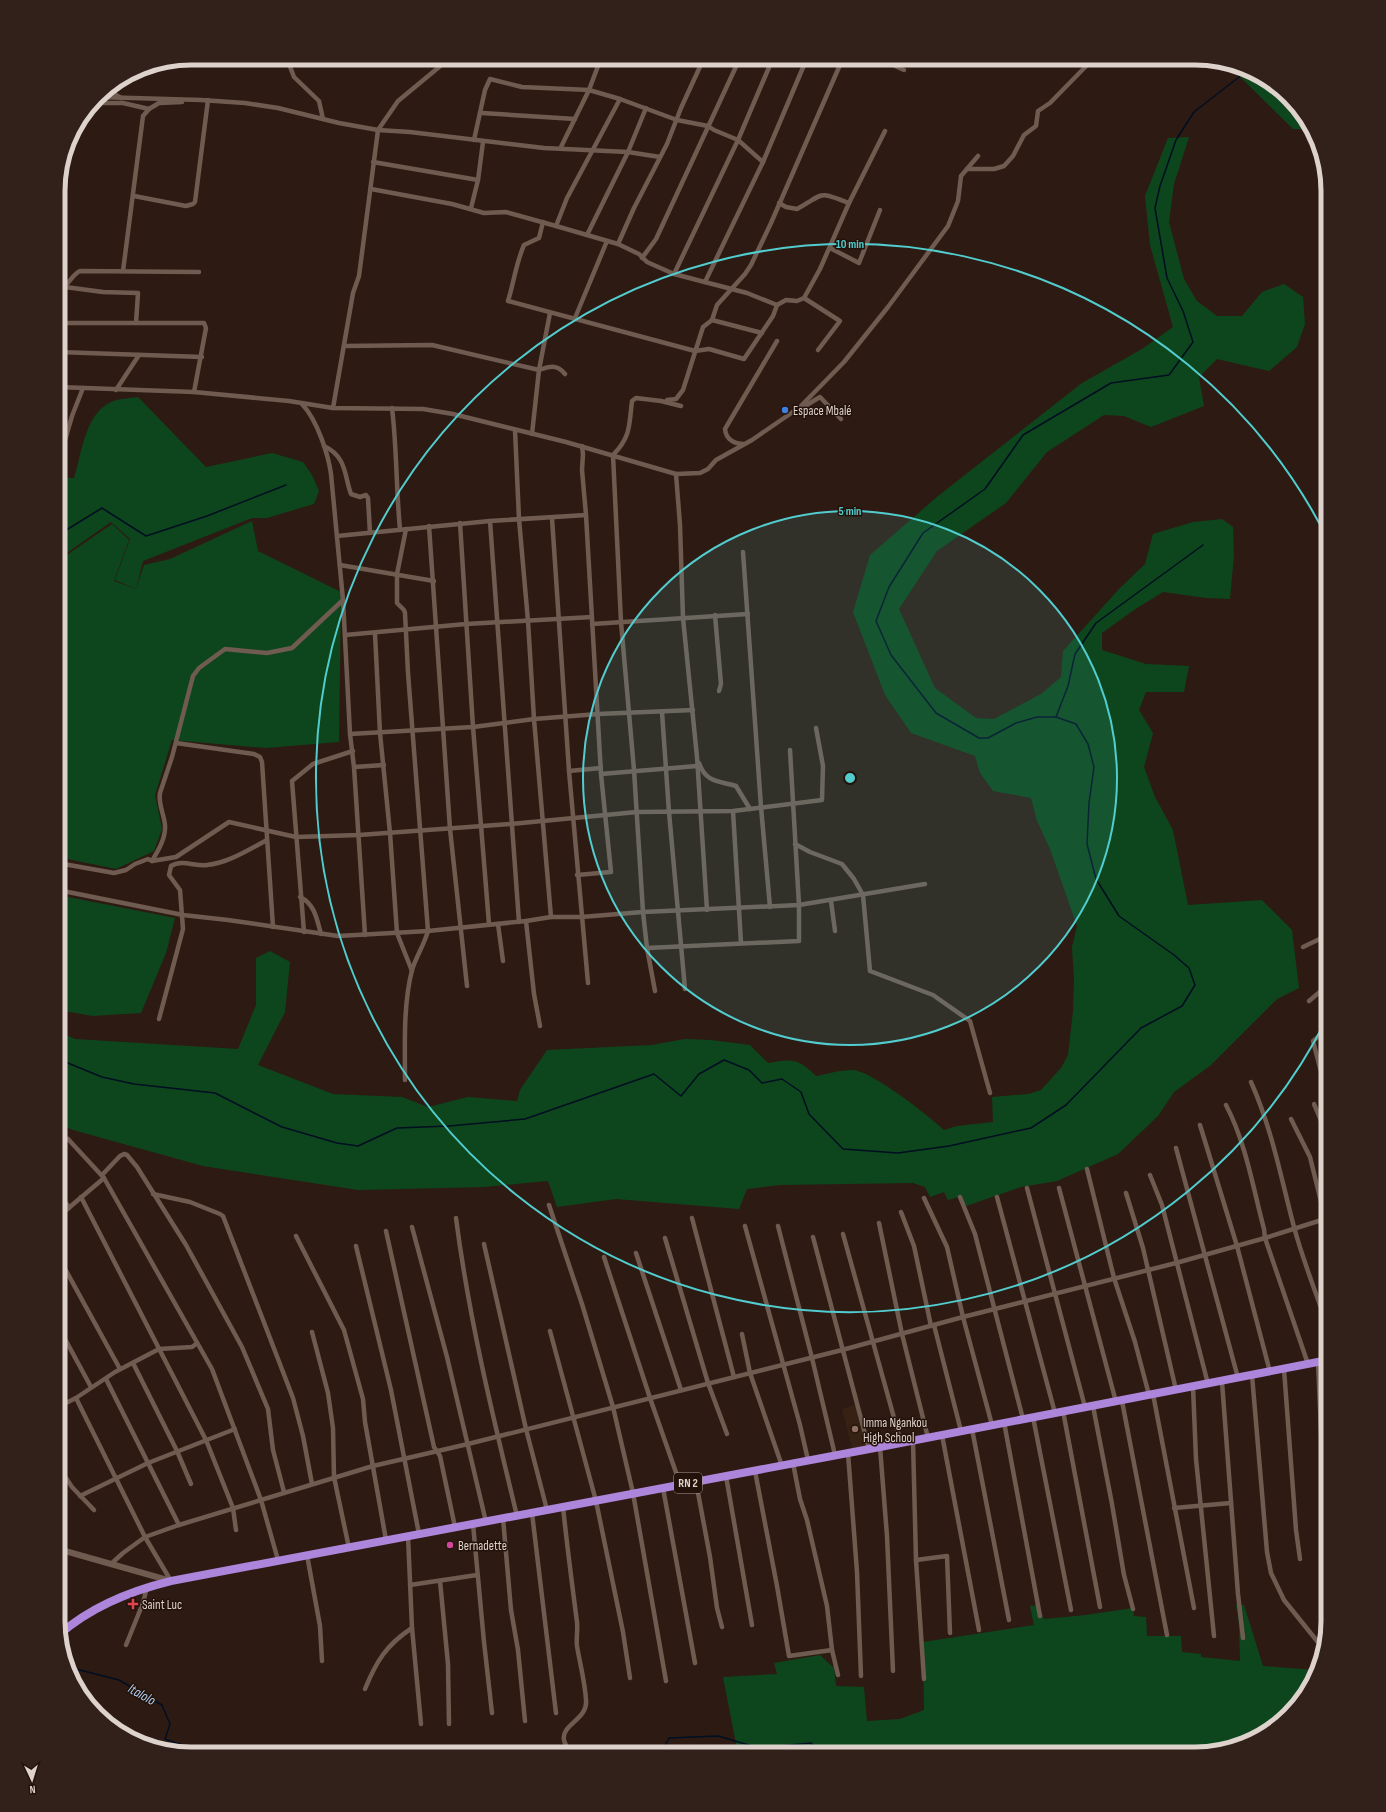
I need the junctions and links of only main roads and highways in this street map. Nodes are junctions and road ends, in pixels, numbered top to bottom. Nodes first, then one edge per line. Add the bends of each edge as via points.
1 (1321, 1361) edge
2 (65, 1629) edge

1 - 2 highway, RN 2 via 880,1448 171,1581 111,1600

